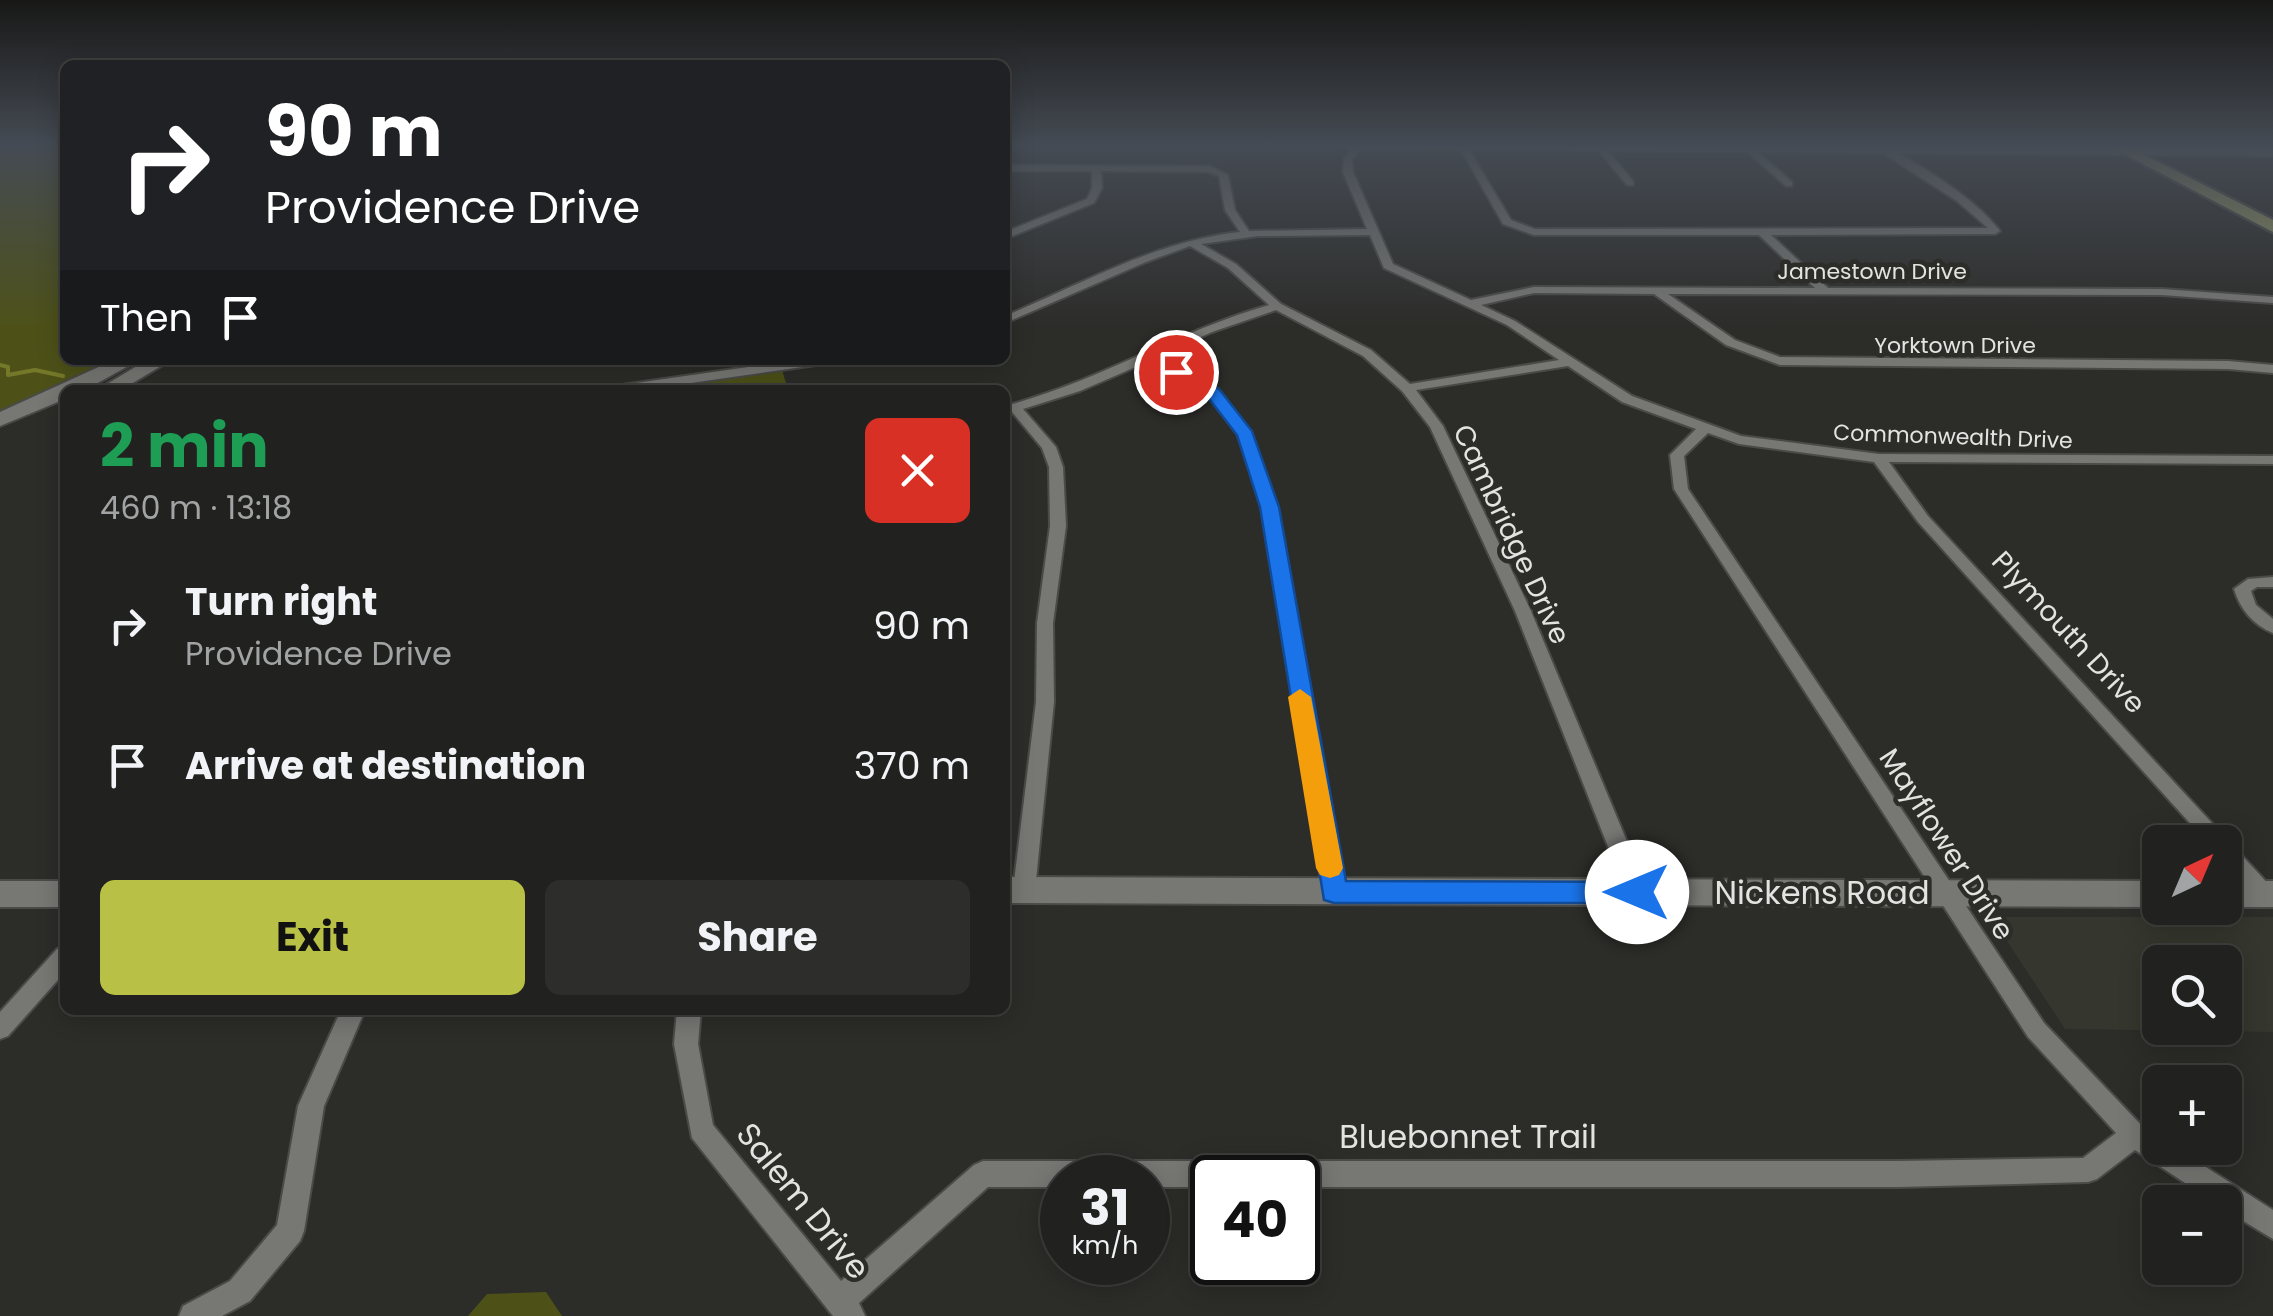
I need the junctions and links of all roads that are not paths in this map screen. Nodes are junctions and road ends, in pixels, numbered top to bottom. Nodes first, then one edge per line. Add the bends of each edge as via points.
1 (1077, 206) edge
2 (1229, 206) edge
3 (1363, 206) edge
4 (1499, 206) edge
5 (1967, 206) edge
6 (2234, 206) edge
7 (2273, 226) edge
8 (1374, 232) junction
9 (1762, 232) junction
10 (1010, 233) edge
11 (1247, 234) junction
12 (1192, 242) junction
13 (1657, 291) junction
14 (1824, 291) junction
15 (2273, 300) edge
16 (1472, 303) junction
17 (1278, 306) junction
18 (1010, 318) edge
19 (1148, 360) junction
20 (1571, 362) junction
21 (119, 365) edge
22 (153, 365) edge
23 (737, 366) edge
24 (2273, 369) edge
25 (79, 385) edge
26 (115, 385) edge
27 (640, 385) edge
28 (1406, 388) junction
29 (60, 394) edge
30 (1010, 409) edge
31 (60, 411) edge
32 (0, 420) edge
33 (1704, 428) junction
34 (0, 437) edge
35 (1879, 458) junction
36 (2273, 460) edge
37 (2273, 582) edge
38 (2273, 628) edge
39 (2204, 825) edge
40 (2242, 866) edge
41 (1015, 890) edge
42 (1334, 892) junction
43 (1637, 892) junction
44 (0, 894) edge
45 (60, 894) edge
46 (1947, 894) junction
47 (2142, 894) edge
48 (2242, 894) edge
49 (2269, 894) edge
50 (60, 962) edge
51 (351, 1015) edge
52 (688, 1015) edge
53 (0, 1029) edge
54 (2134, 1135) junction
55 (2273, 1226) edge
56 (845, 1309) edge
57 (194, 1316) edge

1 - 10 street
2 - 11 street
3 - 8 street, Commonwealth Drive
4 - 9 street via 1516,228 1534,232
5 - 9 street via 1995,231
6 - 7 main road
8 - 11 street
8 - 16 street, Commonwealth Drive via 1388,266
9 - 14 street
11 - 12 street
12 - 17 street, Cambridge Drive
12 - 18 street
13 - 14 street, Jamestown Drive
13 - 16 street, Jamestown Drive via 1534,290
13 - 24 street, Yorktown Drive via 1752,355 1780,361
14 - 15 street, Jamestown Drive via 2214,293
16 - 20 street, Commonwealth Drive
17 - 19 street via 1220,322
17 - 28 street, Cambridge Drive via 1367,353
19 - 30 street
19 - 42 street via 1213,392 1246,435 1269,507
20 - 28 street
20 - 33 street, Commonwealth Drive via 1627,399
21 - 25 street
22 - 26 street
23 - 27 street
28 - 43 street, Cambridge Drive via 1436,426 1468,489
29 - 32 street
30 - 41 street via 1049,447 1058,526 1044,702
31 - 34 street
33 - 35 street, Commonwealth Drive via 1738,440
33 - 46 street, Mayflower Drive via 1677,455 1682,489
35 - 36 street, Commonwealth Drive
35 - 39 street, Plymouth Drive via 1923,519
37 - 38 street via 2242,589 2248,608
40 - 49 street
41 - 42 street, Nickens Road
42 - 43 street, Nickens Road
43 - 46 street, Nickens Road
44 - 45 street
46 - 47 street, Nickens Road
46 - 54 street, Mayflower Drive via 2036,1030
48 - 49 street
50 - 53 street
51 - 57 street via 311,1106 290,1232 240,1291
52 - 56 street, Salem Drive via 686,1044 701,1130
54 - 55 street, Mayflower Drive
54 - 56 street, Bluebonnet Trail via 2088,1170 983,1174

